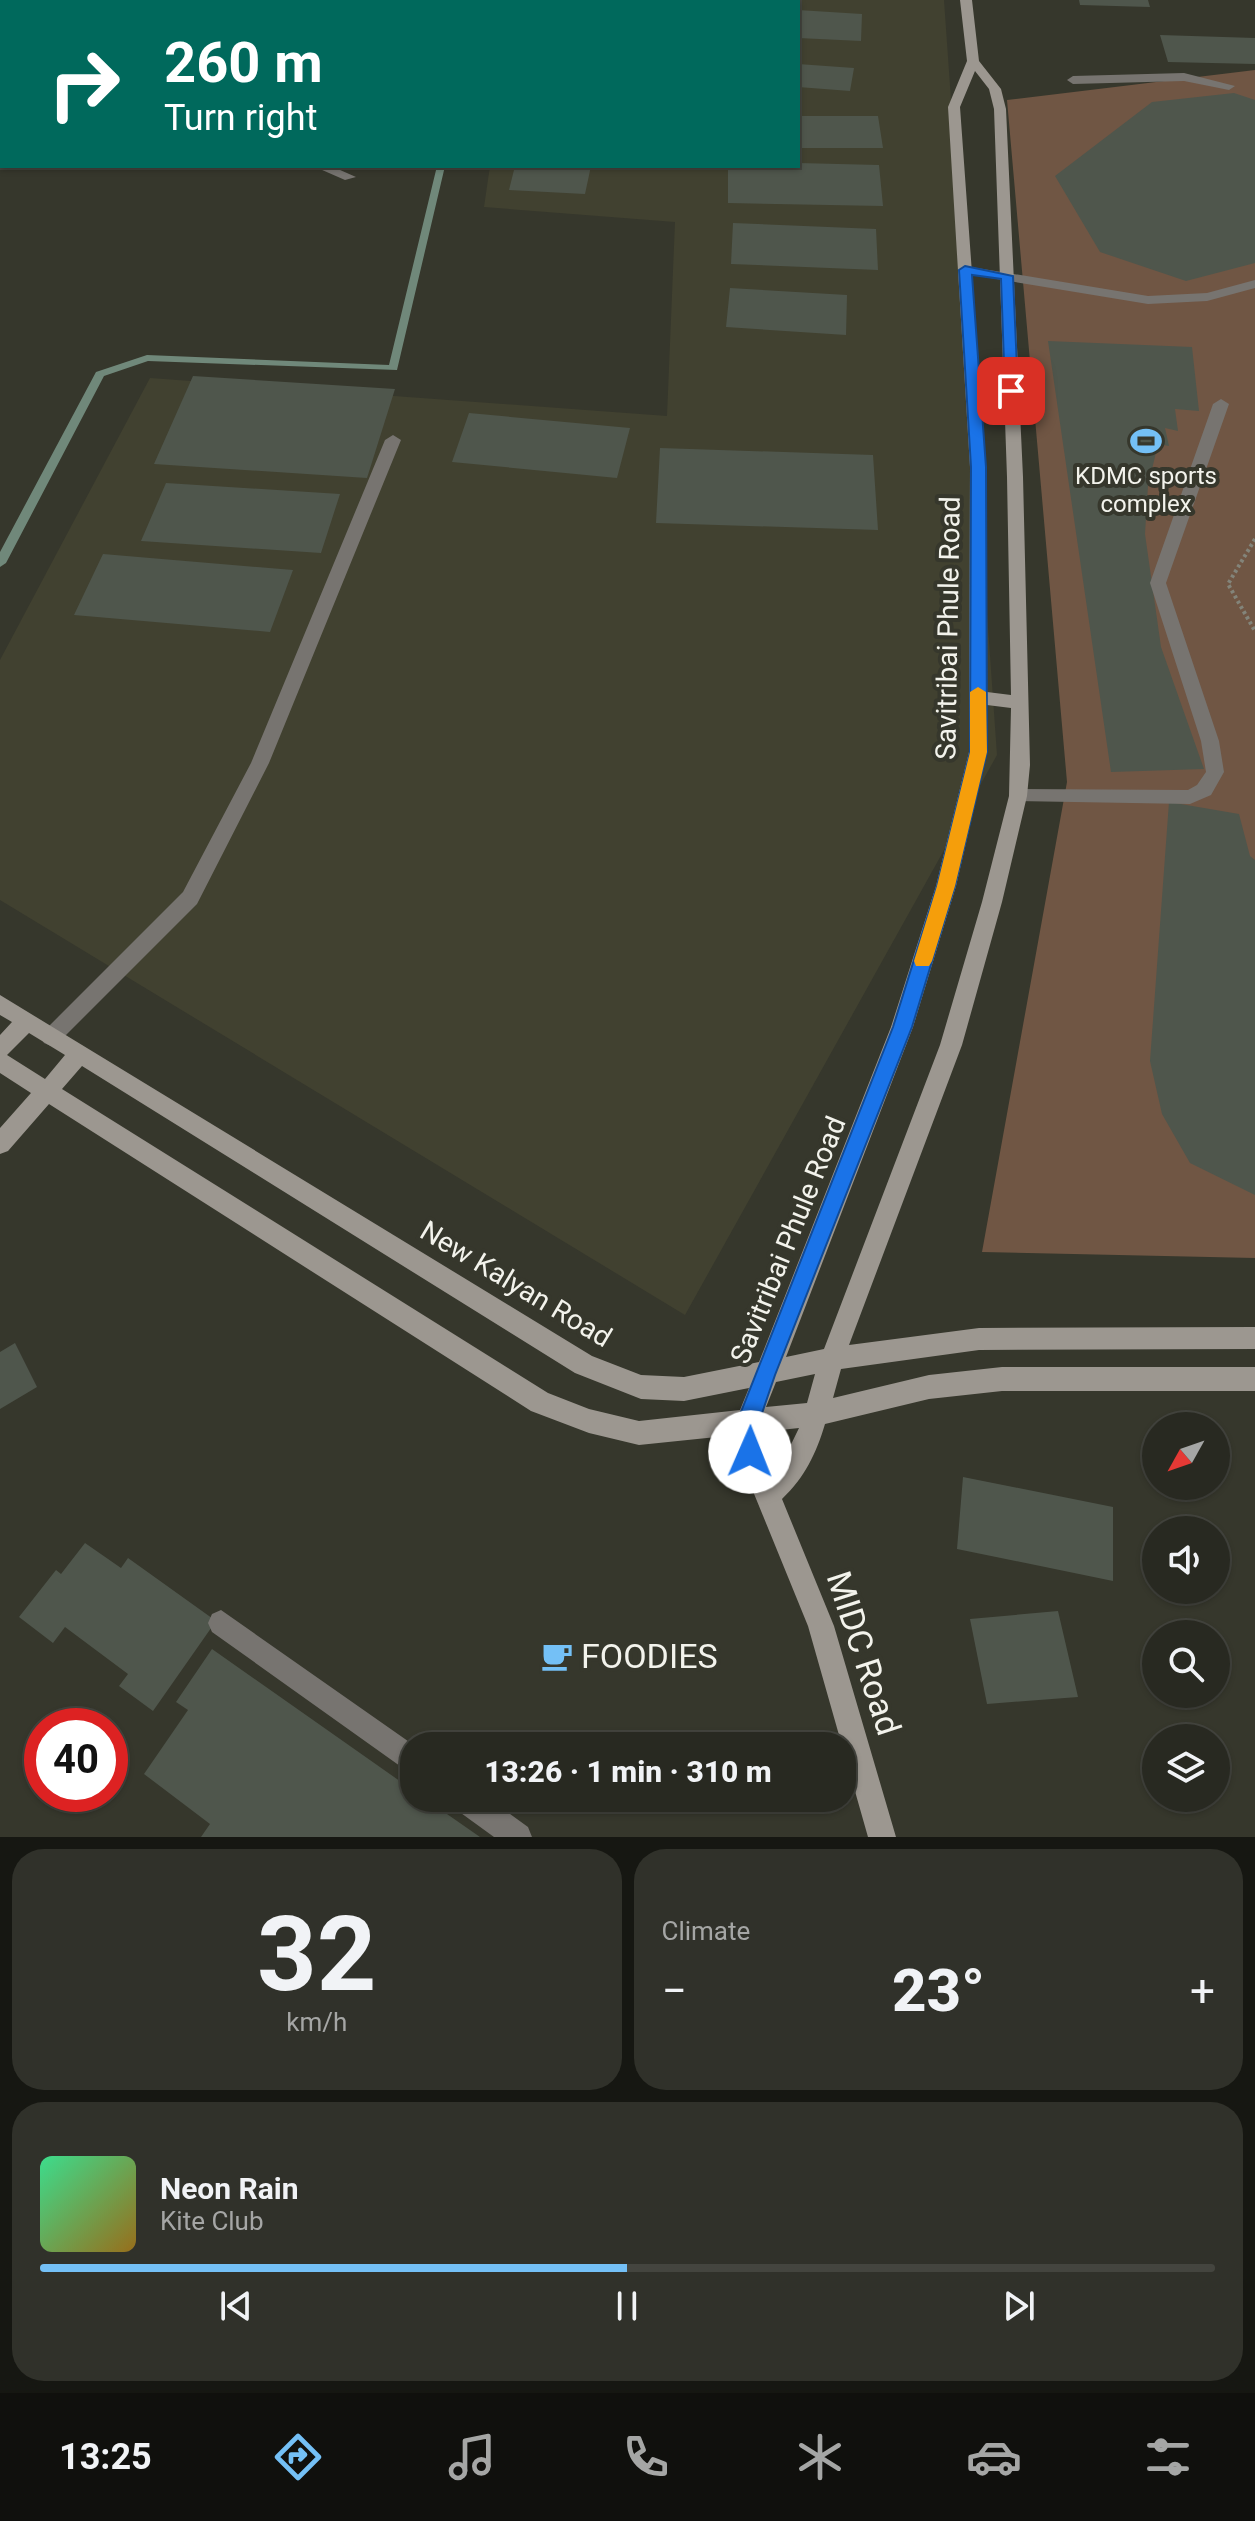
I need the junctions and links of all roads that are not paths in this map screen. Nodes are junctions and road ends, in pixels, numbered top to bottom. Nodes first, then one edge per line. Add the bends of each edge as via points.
1 (966, 0) edge
2 (973, 61) junction
3 (1073, 80) dead end
4 (1229, 86) dead end
5 (325, 168) edge
6 (350, 177) dead end
7 (965, 270) junction
8 (1007, 276) junction
9 (1255, 284) edge
10 (1221, 404) dead end
11 (393, 440) dead end
12 (978, 697) junction
13 (1020, 703) junction
14 (1018, 796) junction
15 (0, 1004) edge
16 (26, 1022) junction
17 (51, 1037) junction
18 (0, 1049) edge
19 (79, 1055) junction
20 (0, 1062) edge
21 (45, 1091) junction
22 (0, 1144) edge
23 (1255, 1338) edge
24 (832, 1359) junction
25 (764, 1375) junction
26 (1255, 1379) edge
27 (815, 1414) junction
28 (748, 1422) junction
29 (769, 1494) junction
30 (221, 1623) dead end
31 (400, 1752) edge
32 (483, 1812) edge
33 (518, 1837) edge
34 (882, 1837) edge

1 - 2 street, Savitribai Phule Road
2 - 7 street, Savitribai Phule Road via 954,107
2 - 8 street, Savitribai Phule Road via 995,89 1000,109
3 - 4 street via 1184,77
5 - 6 street
7 - 8 street
7 - 12 street, Savitribai Phule Road via 978,467
8 - 9 street via 1148,300 1207,297
8 - 13 street, Savitribai Phule Road
10 - 14 street via 1158,583 1210,741 1215,772 1211,783 1190,797
11 - 17 street via 260,763 190,898
12 - 13 street
12 - 25 street, Savitribai Phule Road via 978,752 946,886 902,1027
13 - 14 street, Savitribai Phule Road
14 - 24 street, Savitribai Phule Road via 951,1045
15 - 16 street, New Kalyan Road
16 - 17 street, New Kalyan Road
16 - 18 street
17 - 19 street, New Kalyan Road
19 - 21 street
19 - 25 street, New Kalyan Road via 584,1365 641,1387 684,1389
20 - 21 street
21 - 22 street
21 - 28 street via 540,1402 639,1433
23 - 24 street, New Kalyan Road via 979,1339
24 - 25 street, New Kalyan Road
24 - 27 street, Savitribai Phule Road
25 - 28 street, Savitribai Phule Road
26 - 27 street via 1002,1379 929,1387
27 - 28 street
27 - 29 street, Savitribai Phule Road via 790,1474
28 - 29 street, Savitribai Phule Road via 750,1452
29 - 34 street, MIDC Road via 821,1626
30 - 31 street
32 - 33 street

